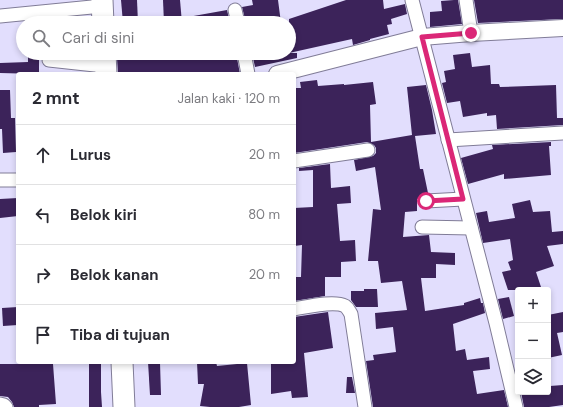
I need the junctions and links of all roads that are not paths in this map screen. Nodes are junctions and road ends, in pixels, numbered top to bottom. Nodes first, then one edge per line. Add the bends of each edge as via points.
1 (412, 0) edge
2 (466, 0) edge
3 (102, 10) edge
4 (235, 10) dead end
5 (0, 16) edge
6 (236, 16) edge
7 (563, 28) edge
8 (471, 33) junction
9 (422, 37) junction
10 (50, 60) dead end
11 (245, 60) edge
12 (105, 64) edge
13 (248, 72) edge
14 (285, 72) edge
15 (563, 133) edge
16 (448, 140) junction
17 (368, 150) dead end
18 (296, 161) edge
19 (0, 180) edge
20 (16, 180) edge
21 (463, 199) junction
22 (426, 201) dead end
23 (422, 227) dead end
24 (471, 228) junction
25 (296, 309) edge
26 (122, 364) edge
27 (0, 404) edge
28 (6, 407) edge
29 (124, 407) edge
30 (365, 407) edge
31 (516, 407) edge

1 - 9 street
2 - 8 street
3 - 5 street
4 - 6 street
7 - 8 street
8 - 9 street
9 - 14 street
9 - 16 street
10 - 12 street via 95,66
11 - 13 street
15 - 16 street
16 - 21 street
17 - 18 street
19 - 20 street
21 - 22 street
21 - 24 street
23 - 24 street
24 - 31 street
25 - 30 street via 333,303 348,309 351,314
26 - 29 highway
27 - 28 street

